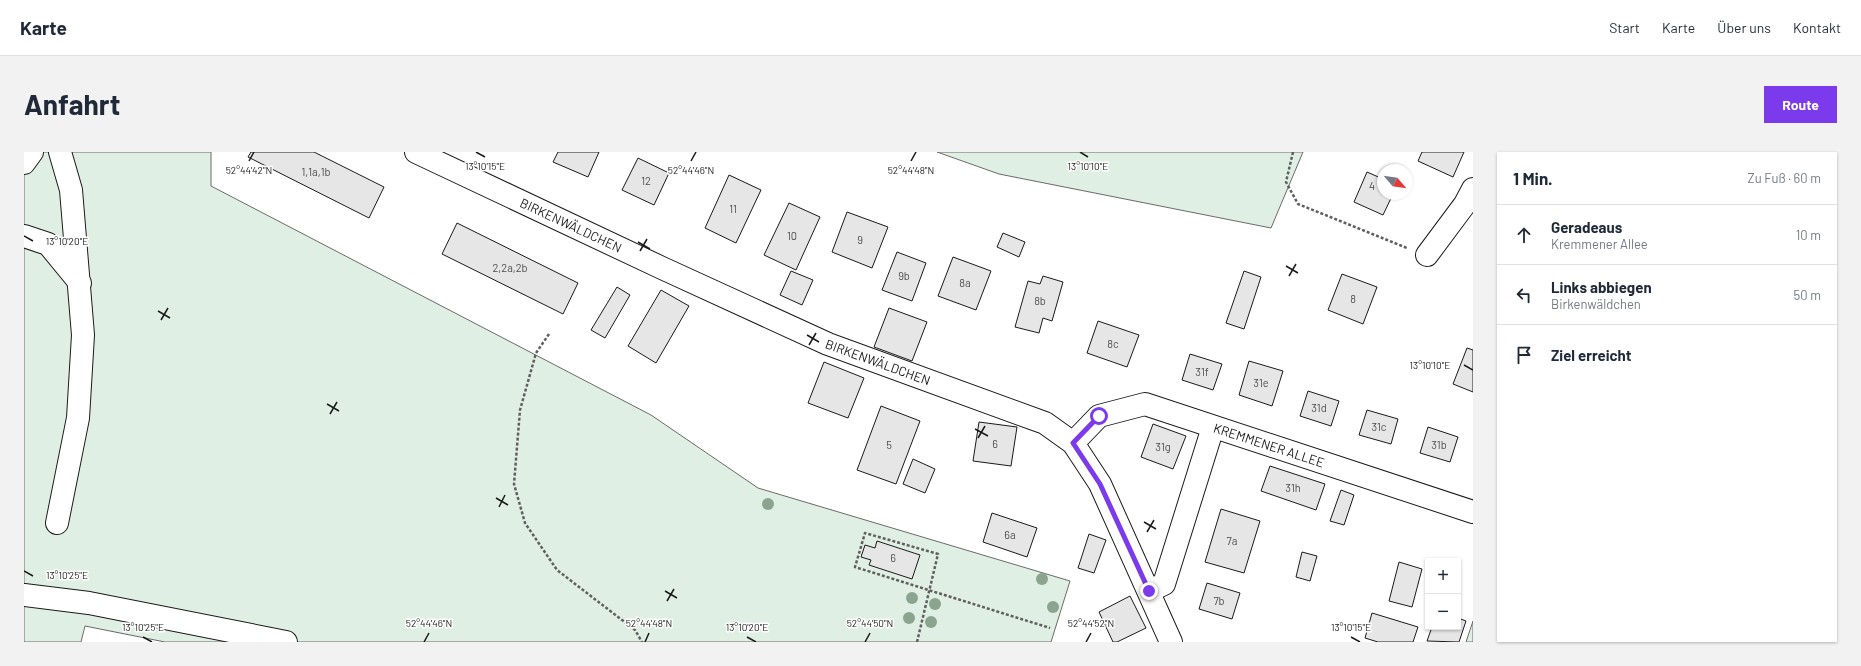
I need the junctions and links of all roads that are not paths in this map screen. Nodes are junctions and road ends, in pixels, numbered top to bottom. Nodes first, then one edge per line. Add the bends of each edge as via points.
1 (32, 152) edge
2 (60, 152) edge
3 (416, 152) edge
4 (24, 163) edge
5 (1473, 189) edge
6 (24, 236) edge
7 (1426, 256) road end
8 (80, 283) junction
9 (1213, 427) junction
10 (1073, 443) junction
11 (1473, 512) edge
12 (57, 523) dead end
13 (1149, 591) junction
14 (24, 595) edge
15 (286, 642) edge
16 (1171, 642) edge

1 - 4 street
2 - 8 street via 71,190
3 - 10 street, BIRKENWÄLDCHEN via 828,344 1045,423
5 - 7 street via 1465,204
6 - 8 street via 48,244
8 - 12 street via 83,335 78,418
9 - 10 street, KREMMENER ALLEE via 1145,404 1099,416
9 - 11 street, KREMMENER ALLEE
9 - 13 street via 1164,584
10 - 13 street, BIRKENWÄLDCHEN via 1100,484
13 - 16 street, BIRKENWÄLDCHEN
14 - 15 street via 89,603

